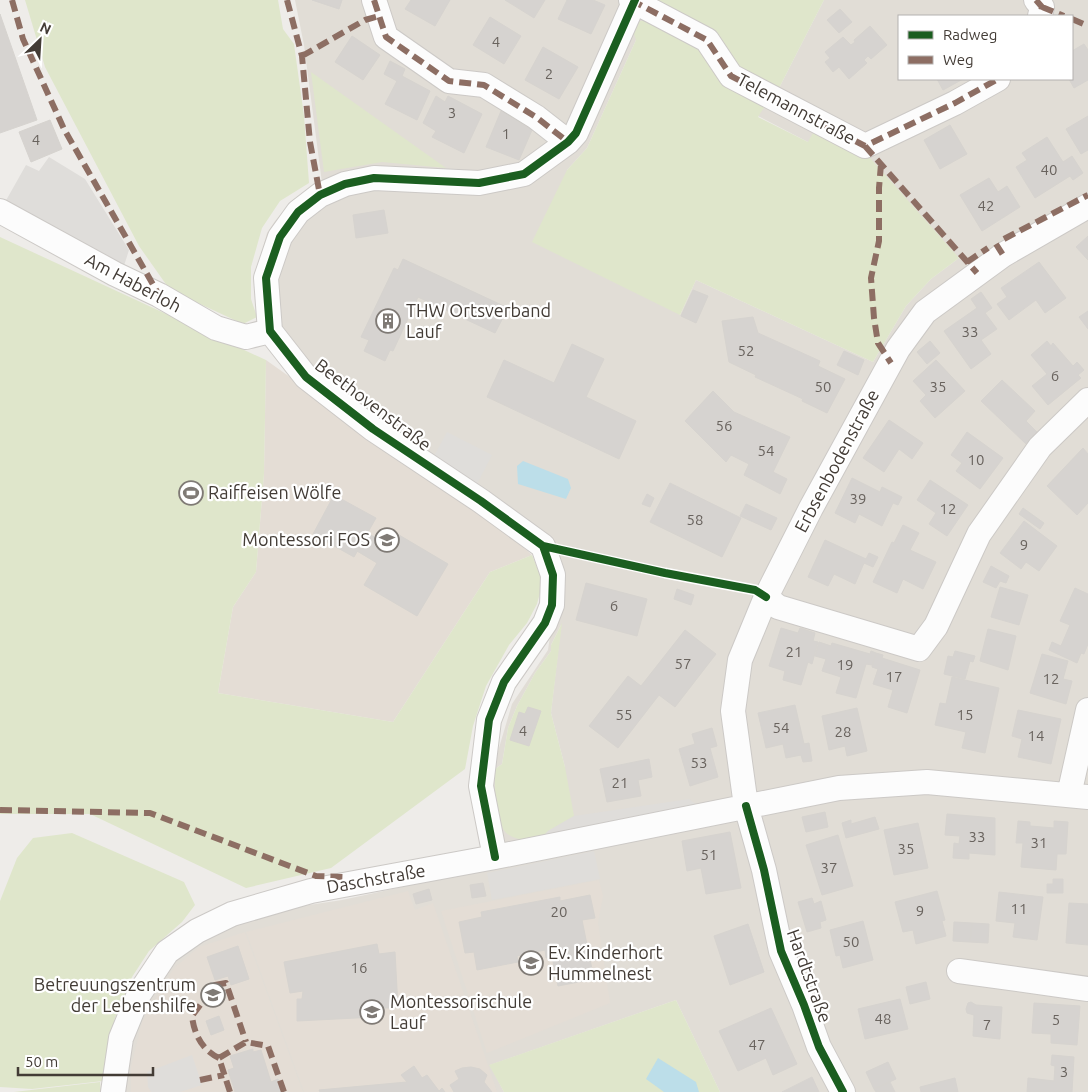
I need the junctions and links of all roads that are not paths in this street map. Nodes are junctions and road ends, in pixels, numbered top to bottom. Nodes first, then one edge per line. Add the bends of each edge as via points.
1 (374, 0) edge
2 (1036, 0) edge
3 (633, 1) edge
4 (1040, 15) edge
5 (996, 80) edge
6 (568, 142) junction
7 (1088, 206) edge
8 (0, 211) edge
9 (270, 331) junction
10 (1088, 400) edge
11 (766, 598) junction
12 (1088, 710) edge
13 (1078, 796) edge
14 (746, 806) junction
15 (495, 857) junction
16 (959, 971) dead end
17 (1088, 989) edge
18 (113, 1092) edge
19 (843, 1092) edge

1 - 6 street via 386,37 449,81 484,85 536,117
2 - 4 street via 1042,7
3 - 5 street, Telemannstraße via 707,40 731,76 865,146
3 - 6 street via 576,133
6 - 9 street via 524,174 479,183 374,178 345,184 320,195 298,212 280,237 266,278
7 - 11 street, Erbsenbodenstraße via 1009,251 925,312 898,349
8 - 9 street, Am Haberloh via 216,328 246,337
9 - 15 street, Beethovenstraße via 306,377 373,430 543,546 553,575 552,605 545,623 504,682 488,720 481,786
10 - 11 street via 1040,448 979,534 936,626 919,649 778,607
11 - 14 street, Erbsenbodenstraße via 740,660 733,711
12 - 13 street
13 - 14 street, Daschstraße via 927,782 839,788
14 - 15 street, Daschstraße
14 - 19 street, Hardtstraße via 781,951 819,1047
15 - 18 street, Daschstraße via 311,891 232,914 197,931 167,952 139,994 121,1038
16 - 17 street

